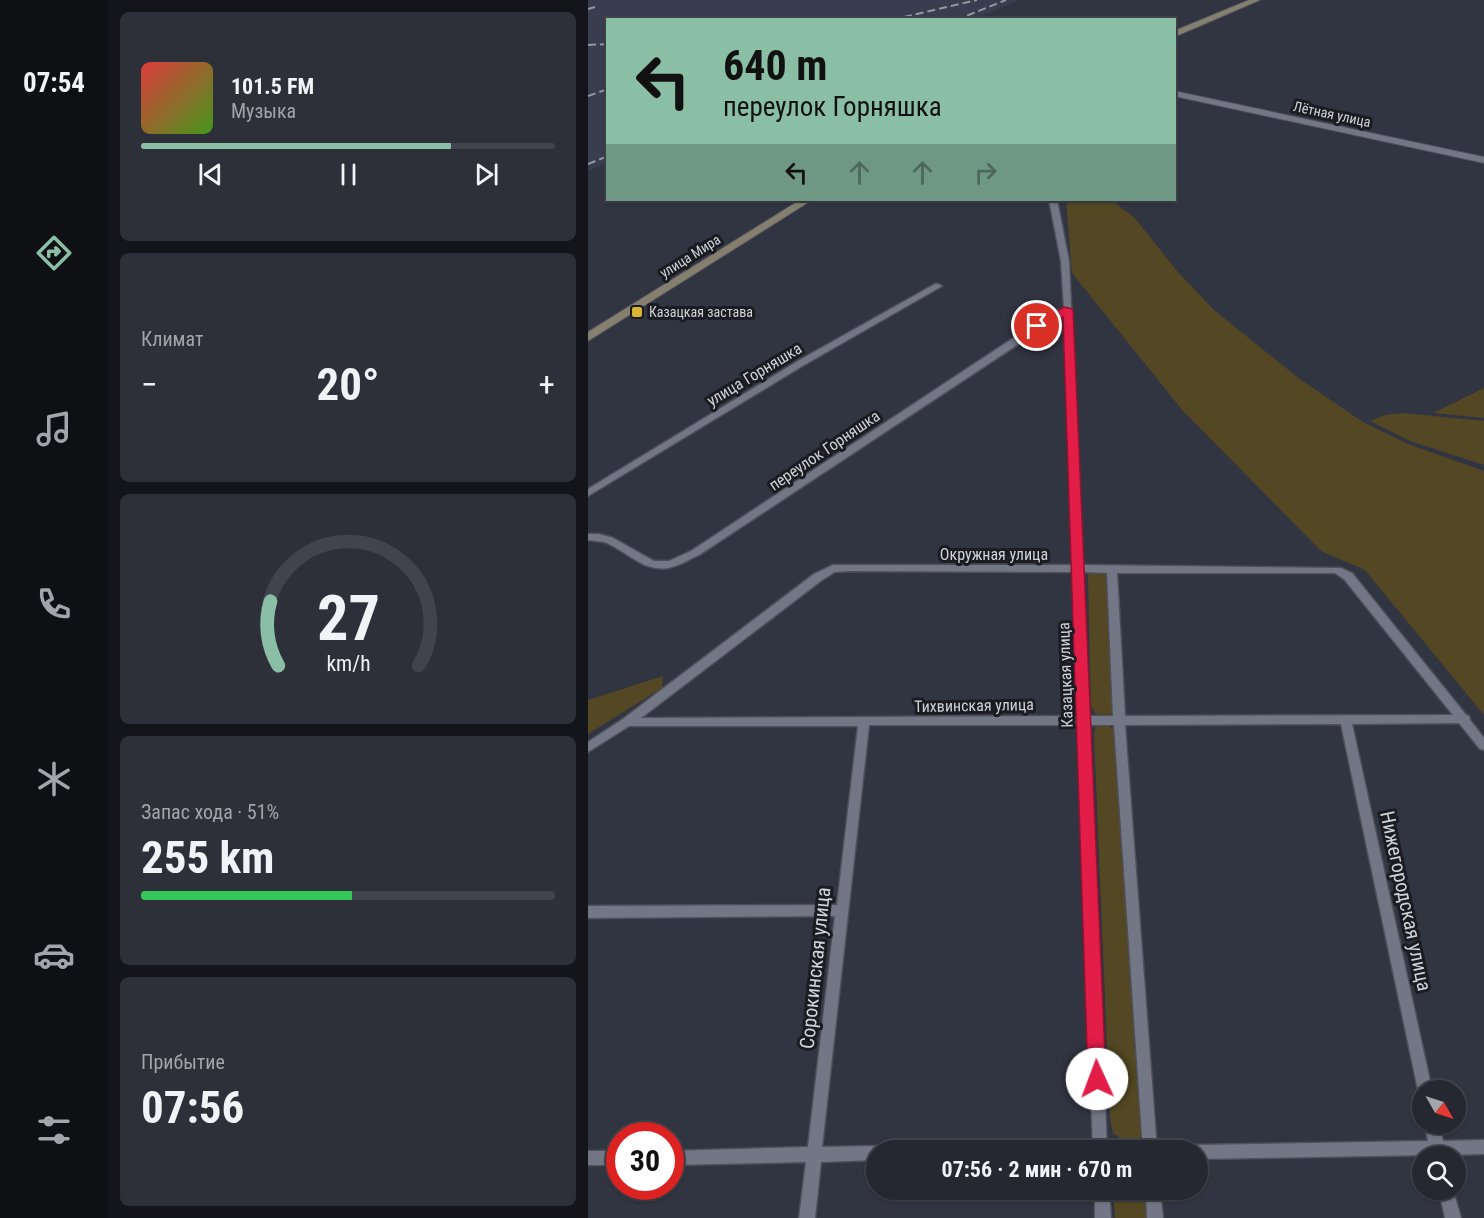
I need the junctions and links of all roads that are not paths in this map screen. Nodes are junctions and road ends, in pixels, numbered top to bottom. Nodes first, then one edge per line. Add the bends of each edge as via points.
1 (1256, 0) edge
2 (1176, 33) edge
3 (1176, 93) edge
4 (1484, 160) edge
5 (805, 201) edge
6 (1053, 201) edge
7 (938, 286) dead end
8 (1068, 309) junction
9 (588, 337) edge
10 (588, 493) edge
11 (588, 537) edge
12 (1080, 569) junction
13 (1112, 569) junction
14 (1119, 719) junction
15 (1465, 719) junction
16 (1085, 720) junction
17 (1346, 721) junction
18 (627, 722) junction
19 (864, 723) junction
20 (1484, 746) edge
21 (588, 748) edge
22 (841, 910) junction
23 (588, 912) edge
24 (1423, 1080) edge
25 (1100, 1140) edge
26 (1149, 1140) edge
27 (1484, 1147) edge
28 (1466, 1149) edge
29 (1208, 1152) edge
30 (1412, 1152) edge
31 (814, 1153) junction
32 (866, 1153) edge
33 (588, 1158) edge
34 (606, 1158) edge
35 (684, 1158) edge
36 (1102, 1200) edge
37 (1154, 1200) edge
38 (1448, 1200) edge
39 (807, 1218) edge
40 (1103, 1218) edge
41 (1155, 1218) edge
42 (1453, 1218) edge

1 - 2 main road
3 - 4 street, Лётная улица
5 - 9 main road, улица Мира
6 - 8 street, Казацкая улица via 1065,261
7 - 10 street, улица Горняшка via 801,363
8 - 11 street, переулок Горняшка via 694,553 664,565 645,562 612,540
8 - 12 street, Казацкая улица
12 - 13 street, Окружная улица
12 - 16 street, Казацкая улица
12 - 18 street, Окружная улица via 833,569
13 - 14 street
13 - 15 street, Окружная улица via 1337,570 1348,576
14 - 16 street, Тихвинская улица
14 - 17 street, Тихвинская улица
14 - 26 street
15 - 17 street, Тихвинская улица
15 - 20 street, Окружная улица
16 - 19 street, Тихвинская улица
16 - 25 street, Казацкая улица
17 - 24 street, Нижегородская улица
18 - 19 street, Тихвинская улица
18 - 21 street, Окружная улица
19 - 22 street, Сорокинская улица
22 - 23 street
22 - 31 street, Сорокинская улица
27 - 28 street
29 - 30 street
31 - 32 street
31 - 35 street
31 - 39 street, Сорокинская улица
33 - 34 street
36 - 40 street
37 - 41 street
38 - 42 street

